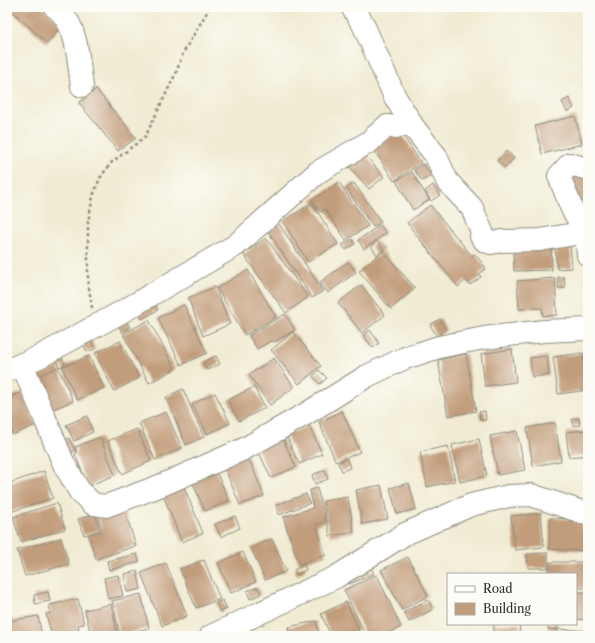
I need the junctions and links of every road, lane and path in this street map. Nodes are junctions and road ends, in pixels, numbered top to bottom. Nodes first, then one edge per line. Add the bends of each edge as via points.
1 (55, 7) edge
2 (210, 7) edge
3 (352, 7) edge
4 (82, 86) dead end
5 (414, 128) junction
6 (588, 167) edge
7 (586, 232) junction
8 (588, 255) edge
9 (95, 326) junction
10 (588, 329) edge
11 (14, 367) edge
12 (588, 514) edge
13 (211, 636) edge

1 - 4 street via 71,25
2 - 9 path via 183,54 145,137 112,164 100,178 93,196 88,222 88,281
3 - 5 street via 363,24 394,97
5 - 7 street via 436,156 447,181 472,208 485,241 491,243 540,240
5 - 9 street via 403,125 387,126 369,142 318,172 236,245
6 - 7 street via 570,164 559,176 572,210
7 - 8 street
9 - 11 street via 39,357
10 - 11 street via 484,338 440,347 405,358 367,376 244,449 106,506 93,504 80,492
12 - 13 street via 531,495 509,496 471,505 405,534 336,577

